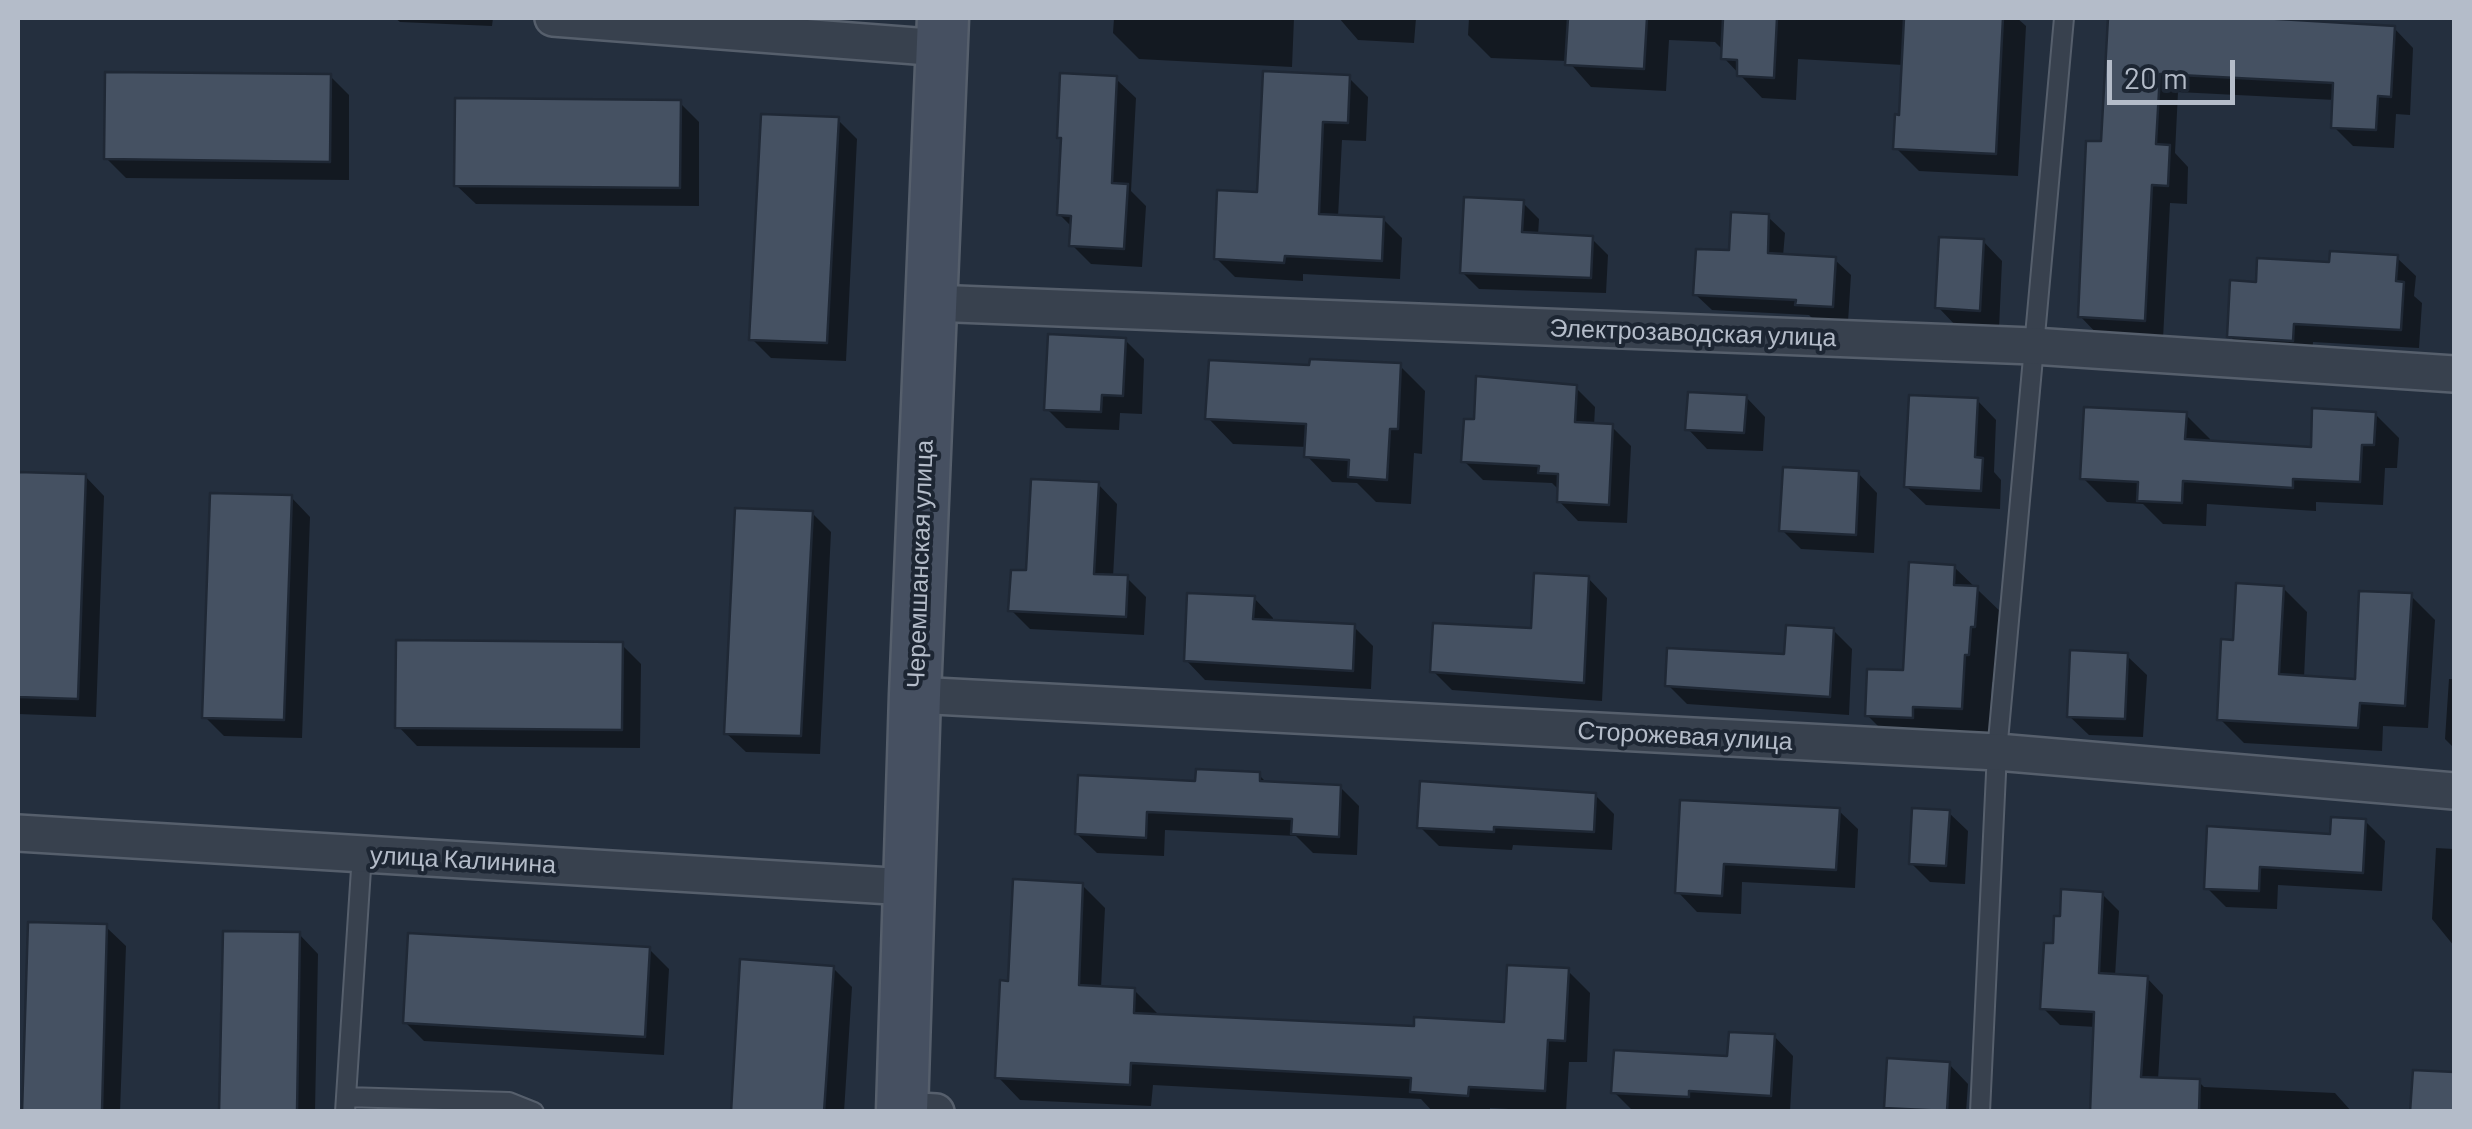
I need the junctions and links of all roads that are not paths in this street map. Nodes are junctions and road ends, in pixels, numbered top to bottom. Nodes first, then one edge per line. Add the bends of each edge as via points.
1 (553, 18) edge
2 (2064, 18) edge
3 (943, 32) edge
4 (930, 303) junction
5 (2032, 346) junction
6 (2454, 374) edge
7 (915, 695) junction
8 (1997, 752) junction
9 (2454, 791) edge
10 (18, 834) edge
11 (362, 854) junction
12 (908, 887) junction
13 (346, 1104) edge
14 (902, 1111) edge
15 (534, 1112) edge
16 (936, 1112) edge
17 (1980, 1112) edge

1 - 3 street
2 - 5 lane
3 - 4 street, Черемшанская улица
4 - 5 street, Электрозаводская улица
4 - 7 street, Черемшанская улица
5 - 6 street, Электрозаводская улица
5 - 8 lane
7 - 8 street, Сторожевая улица
7 - 12 street, Черемшанская улица
8 - 9 street, Сторожевая улица
8 - 17 lane
10 - 11 street, улица Калинина
11 - 12 street, улица Калинина
11 - 13 lane
12 - 14 street, Черемшанская улица
13 - 15 lane via 509,1102
14 - 16 street

